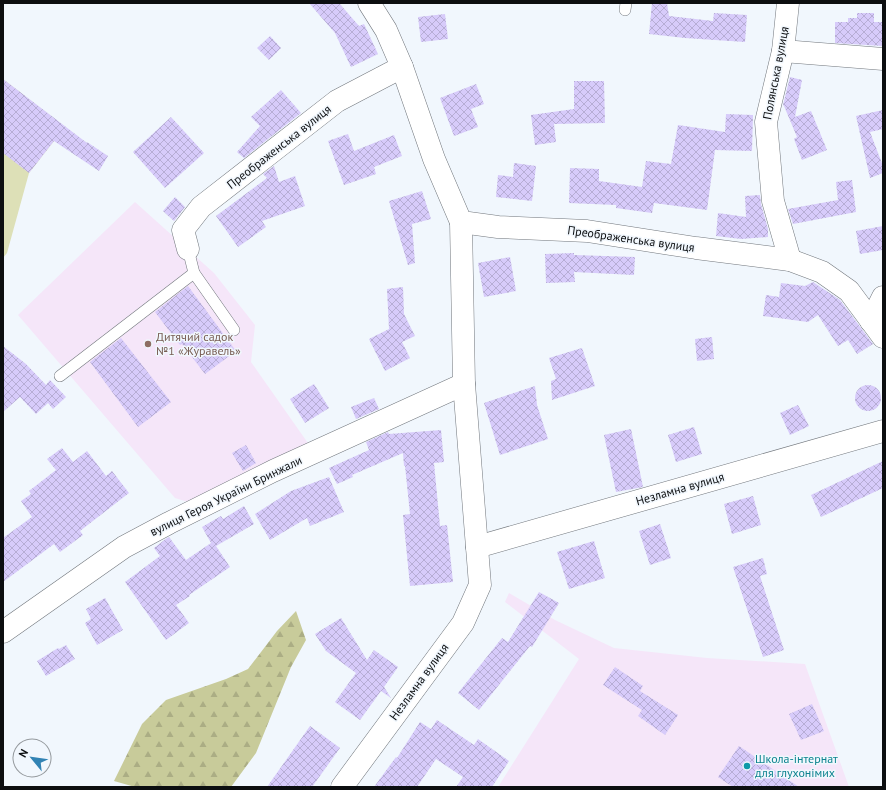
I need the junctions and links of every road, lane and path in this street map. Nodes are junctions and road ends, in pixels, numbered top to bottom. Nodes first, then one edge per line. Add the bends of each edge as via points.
1 (369, 3) edge
2 (788, 3) edge
3 (782, 51) junction
4 (883, 59) edge
5 (402, 67) junction
6 (461, 222) junction
7 (188, 249) joint
8 (790, 260) junction
9 (194, 273) junction
10 (883, 297) edge
11 (877, 329) edge
12 (234, 330) dead end
13 (60, 376) dead end
14 (464, 384) junction
15 (883, 431) edge
16 (477, 547) junction
17 (3, 632) edge
18 (342, 787) edge

1 - 5 street via 386,30
2 - 3 street, Полянська вулиця
3 - 4 street
3 - 8 street, Полянська вулиця via 766,122 773,201
5 - 6 street via 434,159
5 - 7 street, Преображенська вулиця via 337,101 201,207 183,230
6 - 8 street, Преображенська вулиця via 498,228 587,231
6 - 14 street, Незламна вулиця
7 - 9 lane
8 - 11 street, Преображенська вулиця via 822,272 848,291
9 - 12 lane
9 - 13 lane
10 - 11 street, Преображенська вулиця
14 - 16 street, Незламна вулиця
14 - 17 street, вулиця Героя України Бринжали via 273,471 150,533 124,547
15 - 16 street, Незламна вулиця
16 - 18 street, Незламна вулиця via 480,585 463,623

